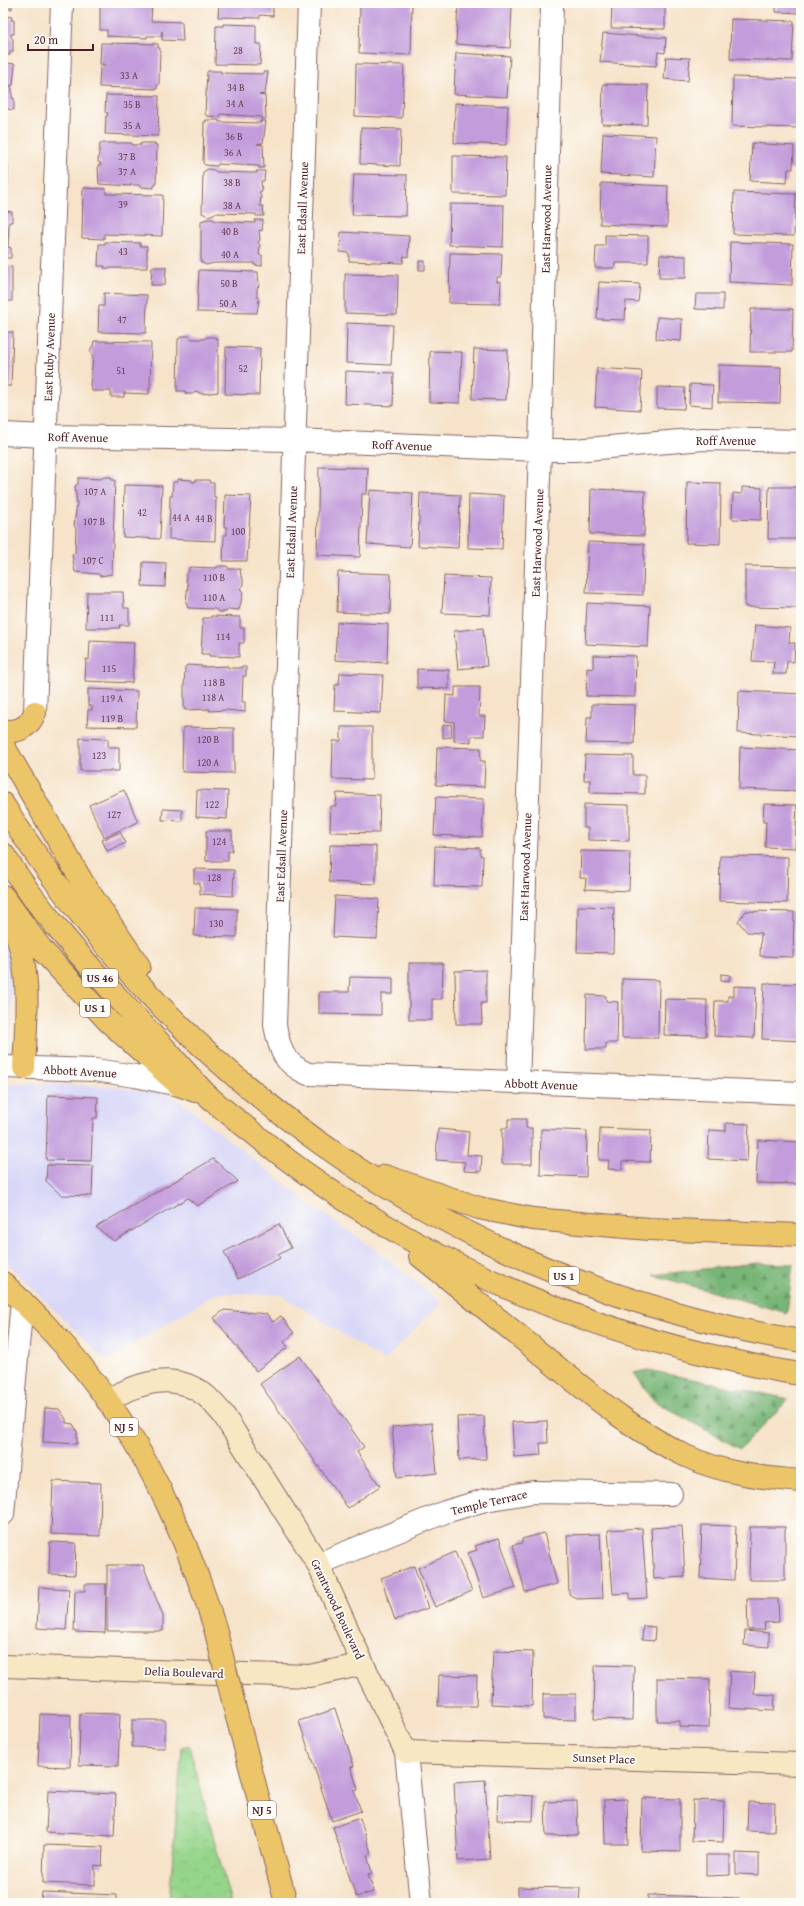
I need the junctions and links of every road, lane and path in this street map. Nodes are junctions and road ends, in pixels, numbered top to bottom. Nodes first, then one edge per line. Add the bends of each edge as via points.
1 (62, 3) edge
2 (310, 3) edge
3 (552, 3) edge
4 (3, 434) edge
5 (46, 436) junction
6 (294, 440) junction
7 (801, 441) edge
8 (540, 450) junction
9 (35, 712) joint
10 (3, 730) edge
11 (3, 745) edge
12 (3, 804) edge
13 (3, 854) edge
14 (3, 896) edge
15 (3, 904) edge
16 (175, 1019) junction
17 (286, 1059) joint
18 (14, 1068) edge
19 (518, 1083) junction
20 (179, 1085) junction
21 (801, 1093) edge
22 (207, 1095) junction
23 (348, 1163) junction
24 (381, 1223) junction
25 (801, 1235) edge
26 (3, 1283) edge
27 (22, 1301) junction
28 (800, 1341) edge
29 (798, 1374) edge
30 (107, 1400) junction
31 (801, 1482) edge
32 (671, 1494) dead end
33 (3, 1514) edge
34 (318, 1564) junction
35 (364, 1664) junction
36 (3, 1666) edge
37 (406, 1752) junction
38 (801, 1764) edge
39 (286, 1903) edge
40 (421, 1903) edge

1 - 5 street, East Ruby Avenue
2 - 6 street, East Edsall Avenue
3 - 8 street, East Harwood Avenue
4 - 5 street, Roff Avenue
5 - 6 street, Roff Avenue
5 - 9 street, East Ruby Avenue
6 - 8 street, Roff Avenue
6 - 17 street, East Edsall Avenue via 275,1025 279,1048
7 - 8 street, Roff Avenue via 703,438 575,450
8 - 19 street, East Harwood Avenue
9 - 10 main road via 32,719 21,729 10,732
11 - 16 main road, US 1 via 83,882
12 - 16 main road, US 46 via 43,866 93,931
13 - 22 main road, US 46 via 77,952
14 - 20 main road, US 1 via 42,950 82,995 140,1052
15 - 18 main road via 21,944 24,959 26,993
16 - 23 main road, US 1 via 258,1096
17 - 19 street, Abbott Avenue via 296,1069 308,1074
18 - 20 street, Abbott Avenue via 109,1071
19 - 21 street, Abbott Avenue
20 - 22 main road, US 1
22 - 24 main road, US 1 via 297,1167
23 - 25 main road via 464,1203 521,1217 613,1226
23 - 28 main road, US 1 via 394,1193 460,1230 568,1278 680,1315
24 - 29 main road, US 1 via 480,1276 544,1304 631,1335
24 - 31 main road via 590,1393 652,1437 686,1456 722,1469
26 - 27 main road, NJ 5
27 - 30 main road, NJ 5 via 84,1369
27 - 33 street
30 - 34 street, Grantwood Boulevard via 128,1389 155,1381 190,1386 206,1396 223,1414
30 - 39 main road, NJ 5, bridge via 154,1477 176,1521 203,1592 215,1628
32 - 34 street, Temple Terrace via 533,1492 485,1500 445,1512
34 - 35 street, Grantwood Boulevard
35 - 36 street, Delia Boulevard via 310,1676
35 - 37 street, Grantwood Boulevard
37 - 38 street, Sunset Place
37 - 40 street, Grantwood Boulevard

